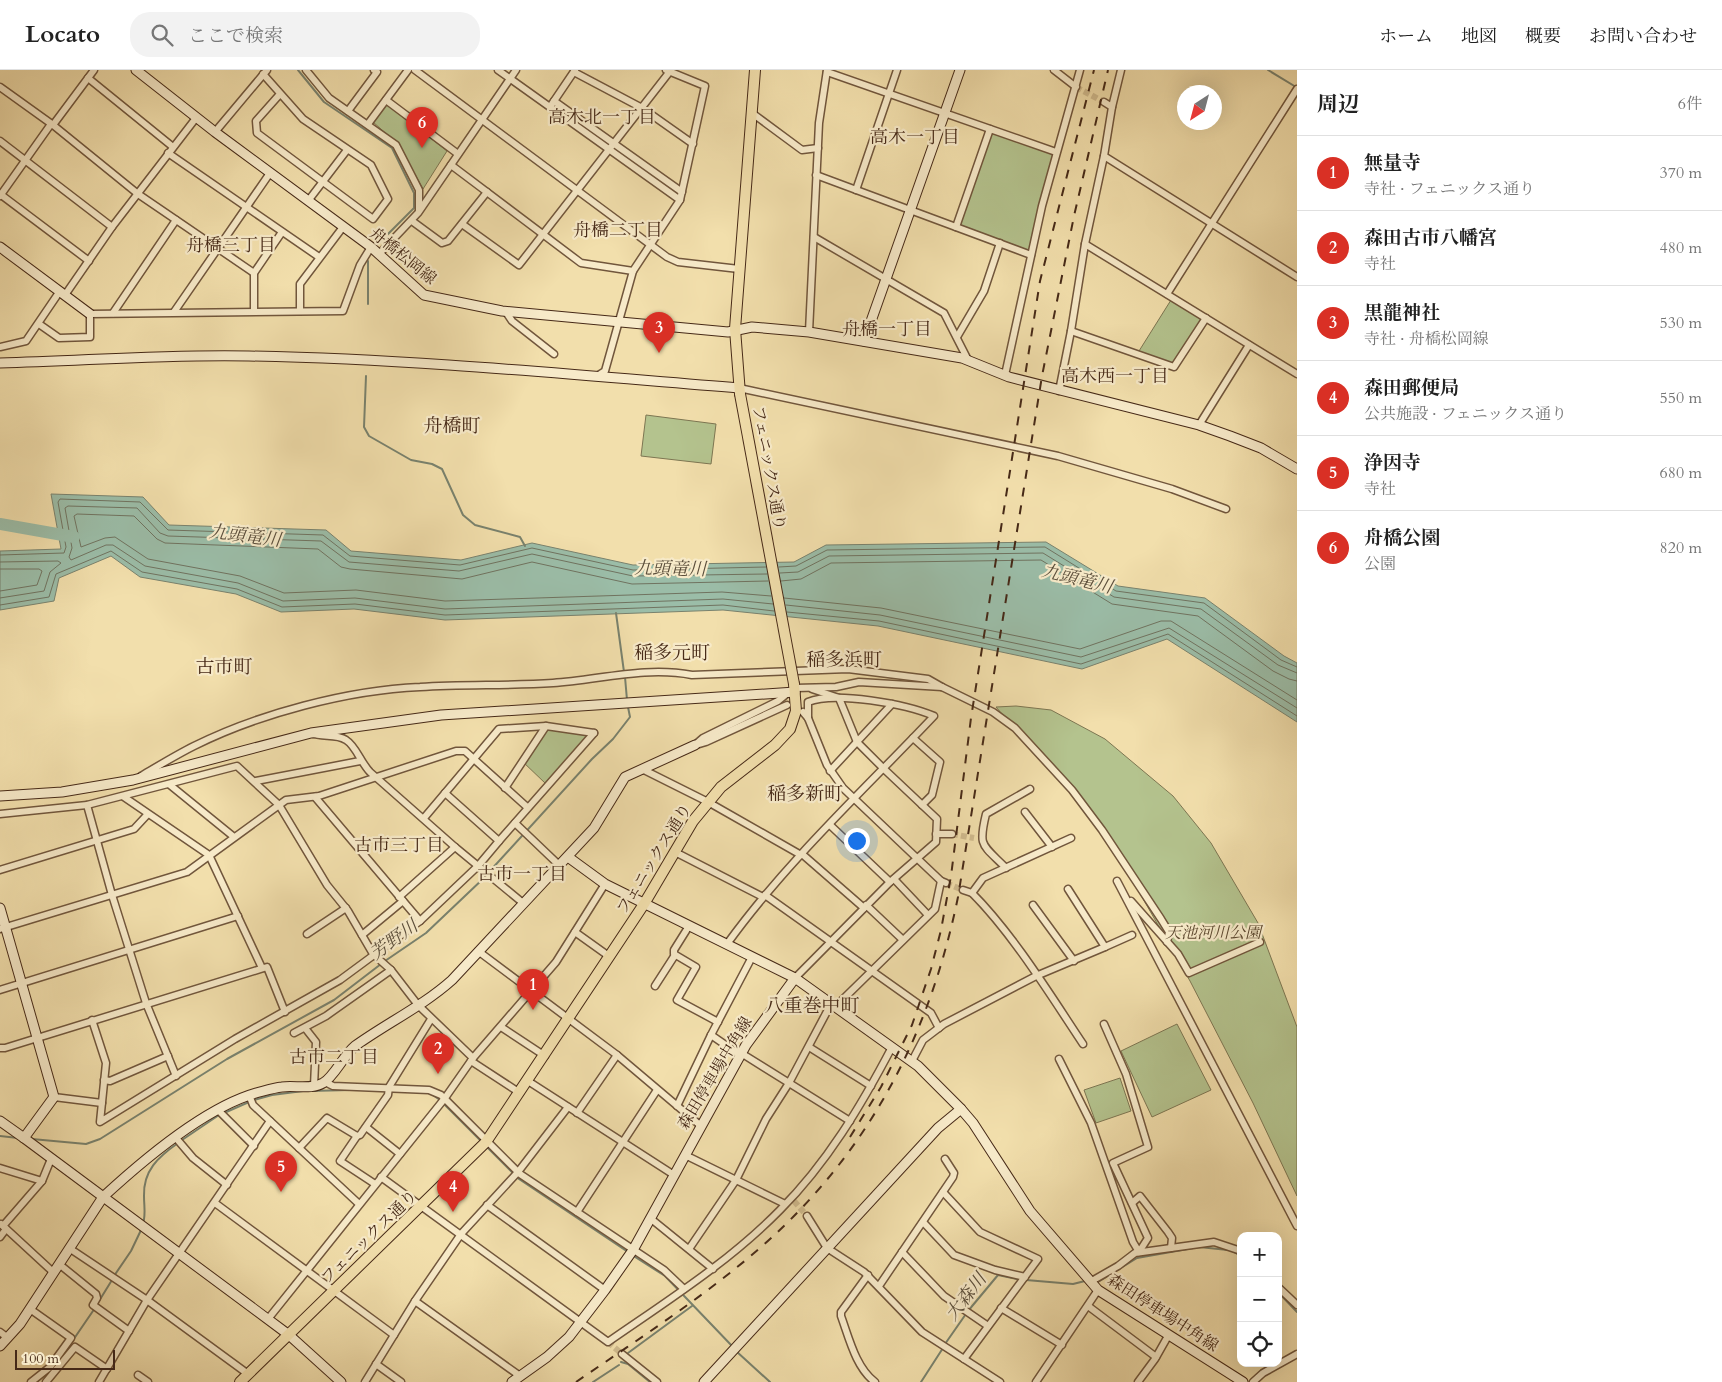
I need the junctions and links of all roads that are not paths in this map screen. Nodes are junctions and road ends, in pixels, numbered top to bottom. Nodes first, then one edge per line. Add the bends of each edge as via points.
1 (94, 70) edge
2 (136, 70) edge
3 (306, 70) edge
4 (374, 70) edge
5 (408, 70) edge
6 (414, 70) edge
7 (498, 70) edge
8 (516, 70) edge
9 (669, 70) edge
10 (755, 70) edge
11 (897, 70) edge
12 (960, 70) edge
13 (1054, 70) edge
14 (1080, 70) edge
15 (1122, 70) edge
16 (574, 71) edge
17 (827, 71) edge
18 (265, 72) edge
19 (88, 78) junction
20 (510, 78) junction
21 (0, 88) edge
22 (1076, 88) junction
23 (1297, 89) edge
24 (280, 94) junction
25 (889, 94) junction
26 (386, 100) junction
27 (1104, 102) tunnel mouth
28 (552, 104) junction
29 (1112, 107) junction
30 (642, 108) junction
31 (348, 111) junction
32 (752, 113) junction
33 (945, 113) junction
34 (196, 118) junction
35 (482, 119) junction
36 (368, 124) junction
37 (52, 125) junction
38 (990, 129) junction
39 (215, 132) junction
40 (0, 141) edge
41 (692, 144) junction
42 (612, 146) junction
43 (173, 147) junction
44 (818, 148) junction
45 (347, 150) junction
46 (1056, 152) junction
47 (168, 153) junction
48 (458, 154) junction
49 (1104, 156) junction
50 (26, 160) junction
51 (451, 165) junction
52 (270, 173) junction
53 (816, 175) junction
54 (323, 182) junction
55 (577, 190) junction
56 (856, 190) junction
57 (487, 192) junction
58 (682, 192) junction
59 (138, 194) junction
60 (0, 195) edge
61 (680, 200) junction
62 (308, 202) junction
63 (245, 207) junction
64 (911, 210) junction
65 (418, 213) junction
66 (176, 220) junction
67 (412, 221) junction
68 (462, 224) junction
69 (1212, 224) junction
70 (112, 227) junction
71 (343, 227) junction
72 (956, 227) junction
73 (282, 232) junction
74 (543, 234) junction
75 (814, 237) junction
76 (1000, 243) junction
77 (1085, 244) junction
78 (652, 245) junction
79 (0, 247) edge
80 (218, 248) junction
81 (371, 248) junction
82 (379, 254) junction
83 (1031, 255) junction
84 (318, 257) junction
85 (89, 261) junction
86 (739, 269) junction
87 (633, 271) junction
88 (254, 273) junction
89 (886, 277) junction
90 (1297, 277) edge
91 (63, 293) junction
92 (1167, 294) junction
93 (254, 311) junction
94 (300, 311) junction
95 (174, 312) junction
96 (506, 312) junction
97 (113, 313) junction
98 (90, 314) junction
99 (1206, 318) junction
100 (620, 322) junction
101 (39, 324) junction
102 (735, 330) junction
103 (1071, 331) junction
104 (809, 332) junction
105 (956, 337) junction
106 (864, 341) junction
107 (1249, 345) junction
108 (0, 347) edge
109 (554, 354) dead end
110 (968, 360) junction
111 (0, 363) edge
112 (1297, 374) edge
113 (1005, 375) junction
114 (597, 376) junction
115 (740, 391) junction
116 (1059, 391) junction
117 (1198, 425) junction
118 (1297, 469) edge
119 (1226, 509) dead end
120 (942, 687) junction
121 (806, 688) junction
122 (793, 689) junction
123 (839, 698) junction
124 (892, 704) junction
125 (786, 705) dead end
126 (803, 712) dead end
127 (808, 718) junction
128 (546, 726) junction
129 (311, 733) junction
130 (914, 738) junction
131 (857, 742) junction
132 (695, 745) junction
133 (472, 760) junction
134 (360, 761) junction
135 (642, 769) junction
136 (884, 769) junction
137 (830, 772) junction
138 (378, 778) junction
139 (133, 780) junction
140 (256, 781) junction
141 (170, 785) junction
142 (505, 788) junction
143 (1030, 789) dead end
144 (445, 793) junction
145 (0, 796) edge
146 (124, 797) junction
147 (315, 797) junction
148 (854, 800) junction
149 (708, 802) junction
150 (279, 805) junction
151 (922, 805) junction
152 (88, 806) junction
153 (527, 807) junction
154 (1025, 812) dead end
155 (0, 814) edge
156 (147, 815) junction
157 (424, 818) junction
158 (515, 823) junction
159 (830, 825) junction
160 (936, 834) junction
161 (952, 834) tunnel mouth
162 (234, 837) junction
163 (1071, 838) dead end
164 (97, 841) junction
165 (499, 841) junction
166 (455, 847) junction
167 (1052, 847) junction
168 (675, 852) junction
169 (209, 854) junction
170 (802, 854) junction
171 (568, 857) junction
172 (917, 858) junction
173 (478, 866) junction
174 (559, 866) junction
175 (1006, 868) junction
176 (0, 870) edge
177 (892, 881) junction
178 (1118, 881) dead end
179 (605, 884) junction
180 (1068, 889) dead end
181 (963, 890) tunnel mouth
182 (1124, 892) junction
183 (972, 893) junction
184 (112, 895) junction
185 (764, 896) junction
186 (401, 899) junction
187 (523, 902) junction
188 (644, 904) junction
189 (1033, 905) dead end
190 (865, 906) junction
191 (0, 908) edge
192 (346, 908) junction
193 (928, 915) junction
194 (238, 916) junction
195 (420, 921) junction
196 (689, 926) junction
197 (2, 928) edge
198 (575, 932) junction
199 (307, 934) dead end
200 (362, 934) junction
201 (1132, 935) dead end
202 (903, 940) junction
203 (831, 941) junction
204 (1167, 942) junction
205 (1260, 942) dead end
206 (727, 944) junction
207 (1105, 947) junction
208 (130, 948) junction
209 (478, 951) junction
210 (373, 954) junction
211 (675, 955) junction
212 (610, 957) junction
213 (752, 957) junction
214 (1074, 961) junction
215 (262, 968) junction
216 (391, 970) junction
217 (871, 971) junction
218 (1036, 976) junction
219 (794, 978) junction
220 (22, 982) junction
221 (655, 986) dead end
222 (0, 990) edge
223 (531, 992) junction
224 (146, 1004) junction
225 (418, 1006) junction
226 (833, 1006) junction
227 (285, 1012) junction
228 (431, 1019) junction
229 (569, 1019) junction
230 (92, 1020) junction
231 (718, 1022) junction
232 (1104, 1024) dead end
233 (501, 1027) junction
234 (305, 1028) junction
235 (939, 1028) junction
236 (294, 1033) dead end
237 (711, 1035) junction
238 (38, 1038) junction
239 (1084, 1044) dead end
240 (809, 1046) junction
241 (892, 1047) junction
242 (0, 1048) edge
243 (741, 1054) junction
244 (168, 1056) junction
245 (545, 1056) junction
246 (617, 1056) junction
247 (1059, 1059) dead end
248 (472, 1060) junction
249 (912, 1061) junction
250 (176, 1076) junction
251 (104, 1080) junction
252 (528, 1081) junction
253 (325, 1082) junction
254 (789, 1083) junction
255 (314, 1086) junction
256 (871, 1086) junction
257 (389, 1087) junction
258 (657, 1090) junction
259 (520, 1093) junction
260 (249, 1096) junction
261 (54, 1097) junction
262 (445, 1098) junction
263 (102, 1103) junction
264 (677, 1106) junction
265 (568, 1107) junction
266 (961, 1108) junction
267 (218, 1110) junction
268 (577, 1114) junction
269 (0, 1121) edge
270 (270, 1121) junction
271 (850, 1121) junction
272 (701, 1126) junction
273 (366, 1127) junction
274 (356, 1136) junction
275 (24, 1138) junction
276 (176, 1138) junction
277 (488, 1141) junction
278 (622, 1142) junction
279 (254, 1146) junction
280 (299, 1148) junction
281 (400, 1154) junction
282 (685, 1155) junction
283 (945, 1159) dead end
284 (51, 1160) junction
285 (0, 1168) edge
286 (518, 1172) junction
287 (674, 1175) junction
288 (381, 1177) junction
289 (736, 1180) junction
290 (42, 1181) junction
291 (375, 1184) junction
292 (227, 1185) junction
293 (942, 1192) junction
294 (103, 1197) junction
295 (215, 1203) junction
296 (359, 1204) junction
297 (785, 1204) junction
298 (1132, 1204) junction
299 (488, 1205) junction
300 (422, 1206) junction
301 (577, 1212) junction
302 (807, 1216) tunnel mouth
303 (650, 1218) junction
304 (923, 1222) junction
305 (3, 1226) edge
306 (1297, 1226) edge
307 (461, 1234) junction
308 (0, 1237) edge
309 (69, 1248) junction
310 (827, 1248) junction
311 (1171, 1248) junction
312 (689, 1249) junction
313 (1237, 1250) edge
314 (902, 1252) junction
315 (1139, 1252) junction
316 (630, 1253) junction
317 (180, 1254) junction
318 (56, 1268) junction
319 (713, 1268) junction
320 (306, 1271) junction
321 (868, 1275) junction
322 (1023, 1279) junction
323 (1090, 1282) junction
324 (879, 1286) junction
325 (684, 1289) junction
326 (605, 1290) junction
327 (1098, 1290) junction
328 (1282, 1291) edge
329 (334, 1292) junction
330 (147, 1300) junction
331 (415, 1301) junction
332 (1088, 1306) junction
333 (1297, 1306) edge
334 (1001, 1308) junction
335 (30, 1309) junction
336 (268, 1319) junction
337 (582, 1322) junction
338 (988, 1326) junction
339 (129, 1331) junction
340 (0, 1332) edge
341 (290, 1335) junction
342 (394, 1335) junction
343 (1168, 1336) junction
344 (8, 1338) junction
345 (1062, 1345) junction
346 (0, 1346) edge
347 (622, 1354) tunnel mouth
348 (1297, 1354) edge
349 (1156, 1357) junction
350 (964, 1359) junction
351 (376, 1364) junction
352 (107, 1369) junction
353 (138, 1374) dead end
354 (248, 1374) junction
355 (40, 1376) junction
356 (520, 1376) junction
357 (31, 1382) edge
358 (46, 1382) edge
359 (99, 1382) edge
360 (148, 1382) edge
361 (240, 1382) edge
362 (341, 1382) edge
363 (365, 1382) edge
364 (401, 1382) edge
365 (512, 1382) edge
366 (657, 1382) edge
367 (704, 1382) edge
368 (875, 1382) edge
369 (1000, 1382) edge
370 (1036, 1382) edge
371 (1138, 1382) edge
372 (1243, 1382) edge
373 (1253, 1382) edge

1 - 19 street
2 - 34 street, 舟橋松岡線
3 - 31 street via 321,90
4 - 31 street via 377,72
5 - 26 street
6 - 35 street
7 - 20 street
8 - 20 street
9 - 30 street
9 - 41 street via 705,86
10 - 32 main road, フェニックス通り
11 - 25 street
12 - 33 street
13 - 22 street
14 - 22 street
15 - 29 street
16 - 28 street
16 - 30 street
17 - 25 street
17 - 44 street
18 - 24 street
18 - 39 street
19 - 37 street
19 - 43 street
20 - 28 street
20 - 35 street
21 - 37 street
22 - 46 street
23 - 69 street
24 - 45 street via 303,119
24 - 54 street via 256,121 257,133
25 - 33 street
25 - 56 street
26 - 36 street
26 - 48 street
27 - 29 street
28 - 42 street
29 - 49 street
30 - 41 street
30 - 42 street
31 - 36 street
32 - 44 street via 802,150
32 - 86 main road, フェニックス通り
33 - 38 street
33 - 64 street
34 - 39 street, 舟橋松岡線
34 - 43 street
35 - 48 street
35 - 55 street
36 - 65 street via 396,144 419,190 421,204
37 - 50 street
37 - 59 street
38 - 46 street
38 - 72 street
39 - 52 street, 舟橋松岡線
40 - 50 street
41 - 58 street
42 - 55 street
42 - 58 street
42 - 61 street
43 - 47 street
44 - 53 street
45 - 54 street
45 - 54 street via 372,165 388,199 373,219
46 - 83 street
47 - 59 street
47 - 63 street
48 - 51 street
49 - 69 street
49 - 77 street
50 - 60 street
50 - 70 street
51 - 57 street
51 - 65 street
52 - 62 street, 舟橋松岡線
52 - 63 street
53 - 56 street
53 - 75 street
54 - 62 street
55 - 74 street
55 - 78 street
56 - 64 street
57 - 68 street
57 - 74 street
58 - 61 street
59 - 66 street
59 - 70 street
60 - 85 street
61 - 78 street
62 - 71 street, 舟橋松岡線
63 - 73 street
63 - 80 street
64 - 72 street
64 - 89 street
65 - 67 street
66 - 80 street
66 - 97 street
67 - 68 street via 442,243 448,241
67 - 82 street
68 - 74 street via 519,266
69 - 90 street
69 - 92 street
70 - 85 street
71 - 81 street, 舟橋松岡線
71 - 84 street
72 - 76 street
73 - 84 street
73 - 88 street
74 - 87 street via 582,263
75 - 89 street
75 - 104 street
76 - 83 street
76 - 105 street via 984,291
77 - 92 street
77 - 103 street
78 - 86 street via 678,262
78 - 87 street
79 - 91 street
80 - 88 street
80 - 95 street
81 - 82 street, 舟橋松岡線
81 - 94 street via 360,265 343,311
82 - 96 street, 舟橋松岡線 via 424,295
83 - 113 street
84 - 94 street via 300,284
85 - 91 street
86 - 102 main road, フェニックス通り
87 - 100 street
88 - 93 street
89 - 105 street via 944,313
89 - 106 street
91 - 98 street
91 - 101 street
92 - 99 street
93 - 94 street
93 - 95 street
95 - 97 street
96 - 100 street, 舟橋松岡線
96 - 109 street via 512,321
97 - 98 street
98 - 101 street via 90,337 59,338
99 - 103 street via 1174,368
99 - 107 street
100 - 102 street, 舟橋松岡線
100 - 114 street via 605,371
101 - 108 street via 26,341
102 - 104 street, 舟橋松岡線 via 752,327
102 - 115 main road, フェニックス通り
103 - 116 street
104 - 106 street, 舟橋松岡線
105 - 110 street
106 - 110 street, 舟橋松岡線
107 - 112 street
107 - 117 street
110 - 113 street, 舟橋松岡線
111 - 114 street via 247,356 404,362
113 - 116 street, 舟橋松岡線
114 - 115 street
115 - 119 street via 1058,456 1172,489
115 - 122 main road, フェニックス通り, bridge
116 - 117 street, 舟橋松岡線
117 - 118 street, 舟橋松岡線 via 1261,448
120 - 121 street via 860,682
120 - 139 street via 928,679 848,669 692,675 636,673 504,686 419,687 337,699 257,720 213,737
120 - 204 street via 993,712 1015,728 1043,756 1108,838 1169,932
121 - 122 street
121 - 123 street
122 - 129 street via 441,715
122 - 132 street via 778,701
122 - 149 main road, フェニックス通り via 796,711 786,735
123 - 124 street
123 - 127 street via 808,702
123 - 131 street
124 - 130 street via 934,716
124 - 131 street
125 - 132 street
126 - 127 street
127 - 137 street
128 - 133 street via 499,728
128 - 142 street
128 - 153 street via 594,733
129 - 134 street via 319,737 344,738
129 - 139 street
130 - 136 street
130 - 151 street via 940,762 932,795
131 - 136 street
131 - 137 street
132 - 135 street
133 - 138 street via 464,751 456,751
133 - 142 street
133 - 144 street
134 - 138 street
134 - 140 street
135 - 149 street
135 - 171 street via 620,781 594,828
136 - 148 street
136 - 151 street
137 - 148 street
138 - 147 street
138 - 157 street
139 - 145 street via 62,792
140 - 141 street via 237,766
140 - 150 street
141 - 146 street
141 - 162 street
142 - 153 street
143 - 175 street via 986,814 978,838
144 - 157 street
144 - 165 street
146 - 152 street
146 - 156 street
147 - 150 street via 286,800
147 - 186 street
148 - 159 street
148 - 172 street
149 - 168 main road, フェニックス通り
149 - 170 street
150 - 162 street
150 - 192 street via 327,885
151 - 160 street via 937,819
152 - 155 street
152 - 164 street
153 - 158 street
154 - 167 street
156 - 164 street via 134,829
156 - 169 street
157 - 166 street
158 - 165 street
158 - 174 street
159 - 170 street
159 - 177 street
160 - 161 street
160 - 172 street via 936,842
162 - 169 street
163 - 167 street
164 - 176 street
164 - 184 street
165 - 173 street
166 - 173 street
166 - 186 street
167 - 175 street
168 - 185 street
168 - 188 main road, フェニックス通り
169 - 184 street via 187,872
169 - 194 street
170 - 185 street
170 - 190 street
171 - 174 street
171 - 179 street
172 - 177 street
172 - 193 street via 944,882 935,909
173 - 187 street
173 - 195 street
174 - 187 street
175 - 183 street via 983,878
177 - 190 street
177 - 193 street
178 - 182 street
179 - 188 street
179 - 198 street
180 - 207 street
181 - 183 street
182 - 204 street
182 - 306 street
183 - 218 street
184 - 197 street
184 - 208 street
185 - 203 street
185 - 206 street
186 - 195 street
186 - 200 street
187 - 209 street
188 - 196 street
188 - 212 main road, フェニックス通り
189 - 214 street
190 - 202 street
190 - 203 street
191 - 197 street
192 - 199 street
192 - 200 street
193 - 202 street
194 - 208 street
194 - 215 street
195 - 210 street
196 - 206 street
196 - 211 street via 674,950
197 - 220 street
198 - 212 street
198 - 223 street
200 - 210 street
201 - 207 street
202 - 217 street
203 - 217 street
203 - 219 street
204 - 205 street via 1189,973
206 - 213 street
207 - 214 street
208 - 220 street
208 - 224 street
209 - 223 street
209 - 225 street via 439,992
210 - 216 street
210 - 227 street via 332,985
211 - 221 street
211 - 231 street via 696,967 677,1000
212 - 229 main road, フェニックス通り
213 - 219 street
213 - 231 street
214 - 218 street
215 - 224 street
215 - 227 street via 267,967
216 - 225 street
216 - 234 street via 357,996
217 - 226 street
217 - 235 street via 932,1013
218 - 235 street
218 - 239 street
219 - 226 street, 森田停車場中角線
219 - 243 street, 森田停車場中角線
220 - 222 street
220 - 238 street
223 - 229 street
223 - 233 street
224 - 230 street
224 - 244 street
225 - 228 street
225 - 253 street via 356,1046
226 - 240 street
226 - 241 street, 森田停車場中角線
227 - 250 street
228 - 248 street
228 - 257 street
229 - 245 main road, フェニックス通り
229 - 246 street
230 - 238 street
230 - 251 street via 106,1063
231 - 237 street
232 - 298 street via 1126,1074 1148,1146 1113,1163
233 - 245 street
233 - 248 street
234 - 236 street
234 - 255 street via 316,1042
235 - 249 street via 923,1040
237 - 243 street
237 - 264 street
238 - 242 street
238 - 261 street
240 - 254 street
240 - 256 street
241 - 249 street, 森田停車場中角線
241 - 256 street
243 - 254 street
243 - 272 street, 森田停車場中角線
244 - 250 street
244 - 251 street via 110,1081
245 - 252 main road, フェニックス通り
246 - 258 street
246 - 268 street
247 - 315 street via 1091,1123
248 - 259 street
248 - 262 street
249 - 266 street, 森田停車場中角線
250 - 263 street via 100,1122
251 - 263 street
252 - 259 main road, フェニックス通り
252 - 265 street
253 - 255 street
253 - 257 street via 333,1086
254 - 271 street
254 - 289 street
255 - 260 street via 282,1087
256 - 271 street
257 - 262 street via 429,1090
257 - 273 street via 388,1095
258 - 264 street
258 - 278 street
259 - 277 main road, フェニックス通り
260 - 267 street
260 - 270 street via 253,1105
261 - 263 street
261 - 275 street
262 - 277 street
262 - 281 street
264 - 272 street
265 - 268 street
265 - 286 street
266 - 310 street via 938,1128
266 - 323 street, 森田停車場中角線 via 1030,1211
267 - 276 street
267 - 279 street
268 - 278 street
269 - 275 street
270 - 279 street
270 - 280 street
271 - 297 street via 792,1200
272 - 282 street, 森田停車場中角線
273 - 274 street
273 - 281 street
274 - 280 street via 327,1118
274 - 291 street via 340,1162
275 - 284 street
276 - 292 street via 194,1158
276 - 294 street
277 - 286 street
277 - 300 main road, フェニックス通り
278 - 287 street
278 - 301 street
279 - 292 street
280 - 296 street
281 - 288 street
282 - 287 street, 森田停車場中角線
282 - 289 street
283 - 293 street via 954,1173
284 - 290 street
284 - 294 street
285 - 290 street
286 - 299 street
286 - 301 street
287 - 303 street, 森田停車場中角線
288 - 291 street
288 - 300 street
289 - 297 street
289 - 312 street
290 - 305 street
291 - 296 street
292 - 295 street
293 - 304 street
293 - 322 street via 980,1232 1038,1259
294 - 309 street
294 - 317 street
295 - 317 street
295 - 320 street
296 - 320 street
297 - 319 street
298 - 311 street via 1140,1196 1172,1238
298 - 315 street via 1148,1238
299 - 307 street
299 - 326 street
300 - 307 street
300 - 329 main road, フェニックス通り
301 - 316 street
302 - 310 street
303 - 312 street
303 - 316 street, 森田停車場中角線
304 - 314 street
304 - 322 street via 954,1254
305 - 308 street
305 - 318 street
307 - 331 street
307 - 337 street
309 - 318 street
309 - 330 street
310 - 321 street
310 - 367 street
311 - 313 street via 1214,1242
311 - 315 street
312 - 319 street
314 - 324 street
314 - 338 street via 944,1296
315 - 323 street
316 - 325 street via 664,1270
316 - 326 street, 森田停車場中角線
317 - 330 street
317 - 336 street
318 - 335 street
318 - 339 street via 96,1294 93,1305
319 - 325 street
320 - 329 street
320 - 336 street
321 - 324 street
321 - 368 street via 841,1316 861,1367
322 - 334 street
323 - 327 street, 森田停車場中角線
324 - 350 street via 922,1332
325 - 337 street via 608,1342
326 - 337 street, 森田停車場中角線
327 - 332 street
327 - 343 street, 森田停車場中角線
328 - 333 street
329 - 341 main road, フェニックス通り
329 - 342 street
330 - 339 street
330 - 354 street
331 - 342 street
331 - 356 street
332 - 345 street
332 - 349 street
334 - 338 street
334 - 345 street
335 - 344 street
335 - 355 street via 71,1338
336 - 341 street
337 - 356 street, 森田停車場中角線 via 556,1350
338 - 350 street
339 - 352 street
340 - 344 street
341 - 354 main road, フェニックス通り
341 - 362 street
342 - 351 street
343 - 349 street
343 - 372 street, 森田停車場中角線
344 - 346 street
345 - 370 street
347 - 366 street
348 - 373 street
349 - 371 street
350 - 369 street
351 - 363 street
351 - 364 street
352 - 358 street via 75,1347
352 - 359 street
353 - 360 street
354 - 361 main road, フェニックス通り
355 - 357 street
355 - 358 street
356 - 365 street, 森田停車場中角線

